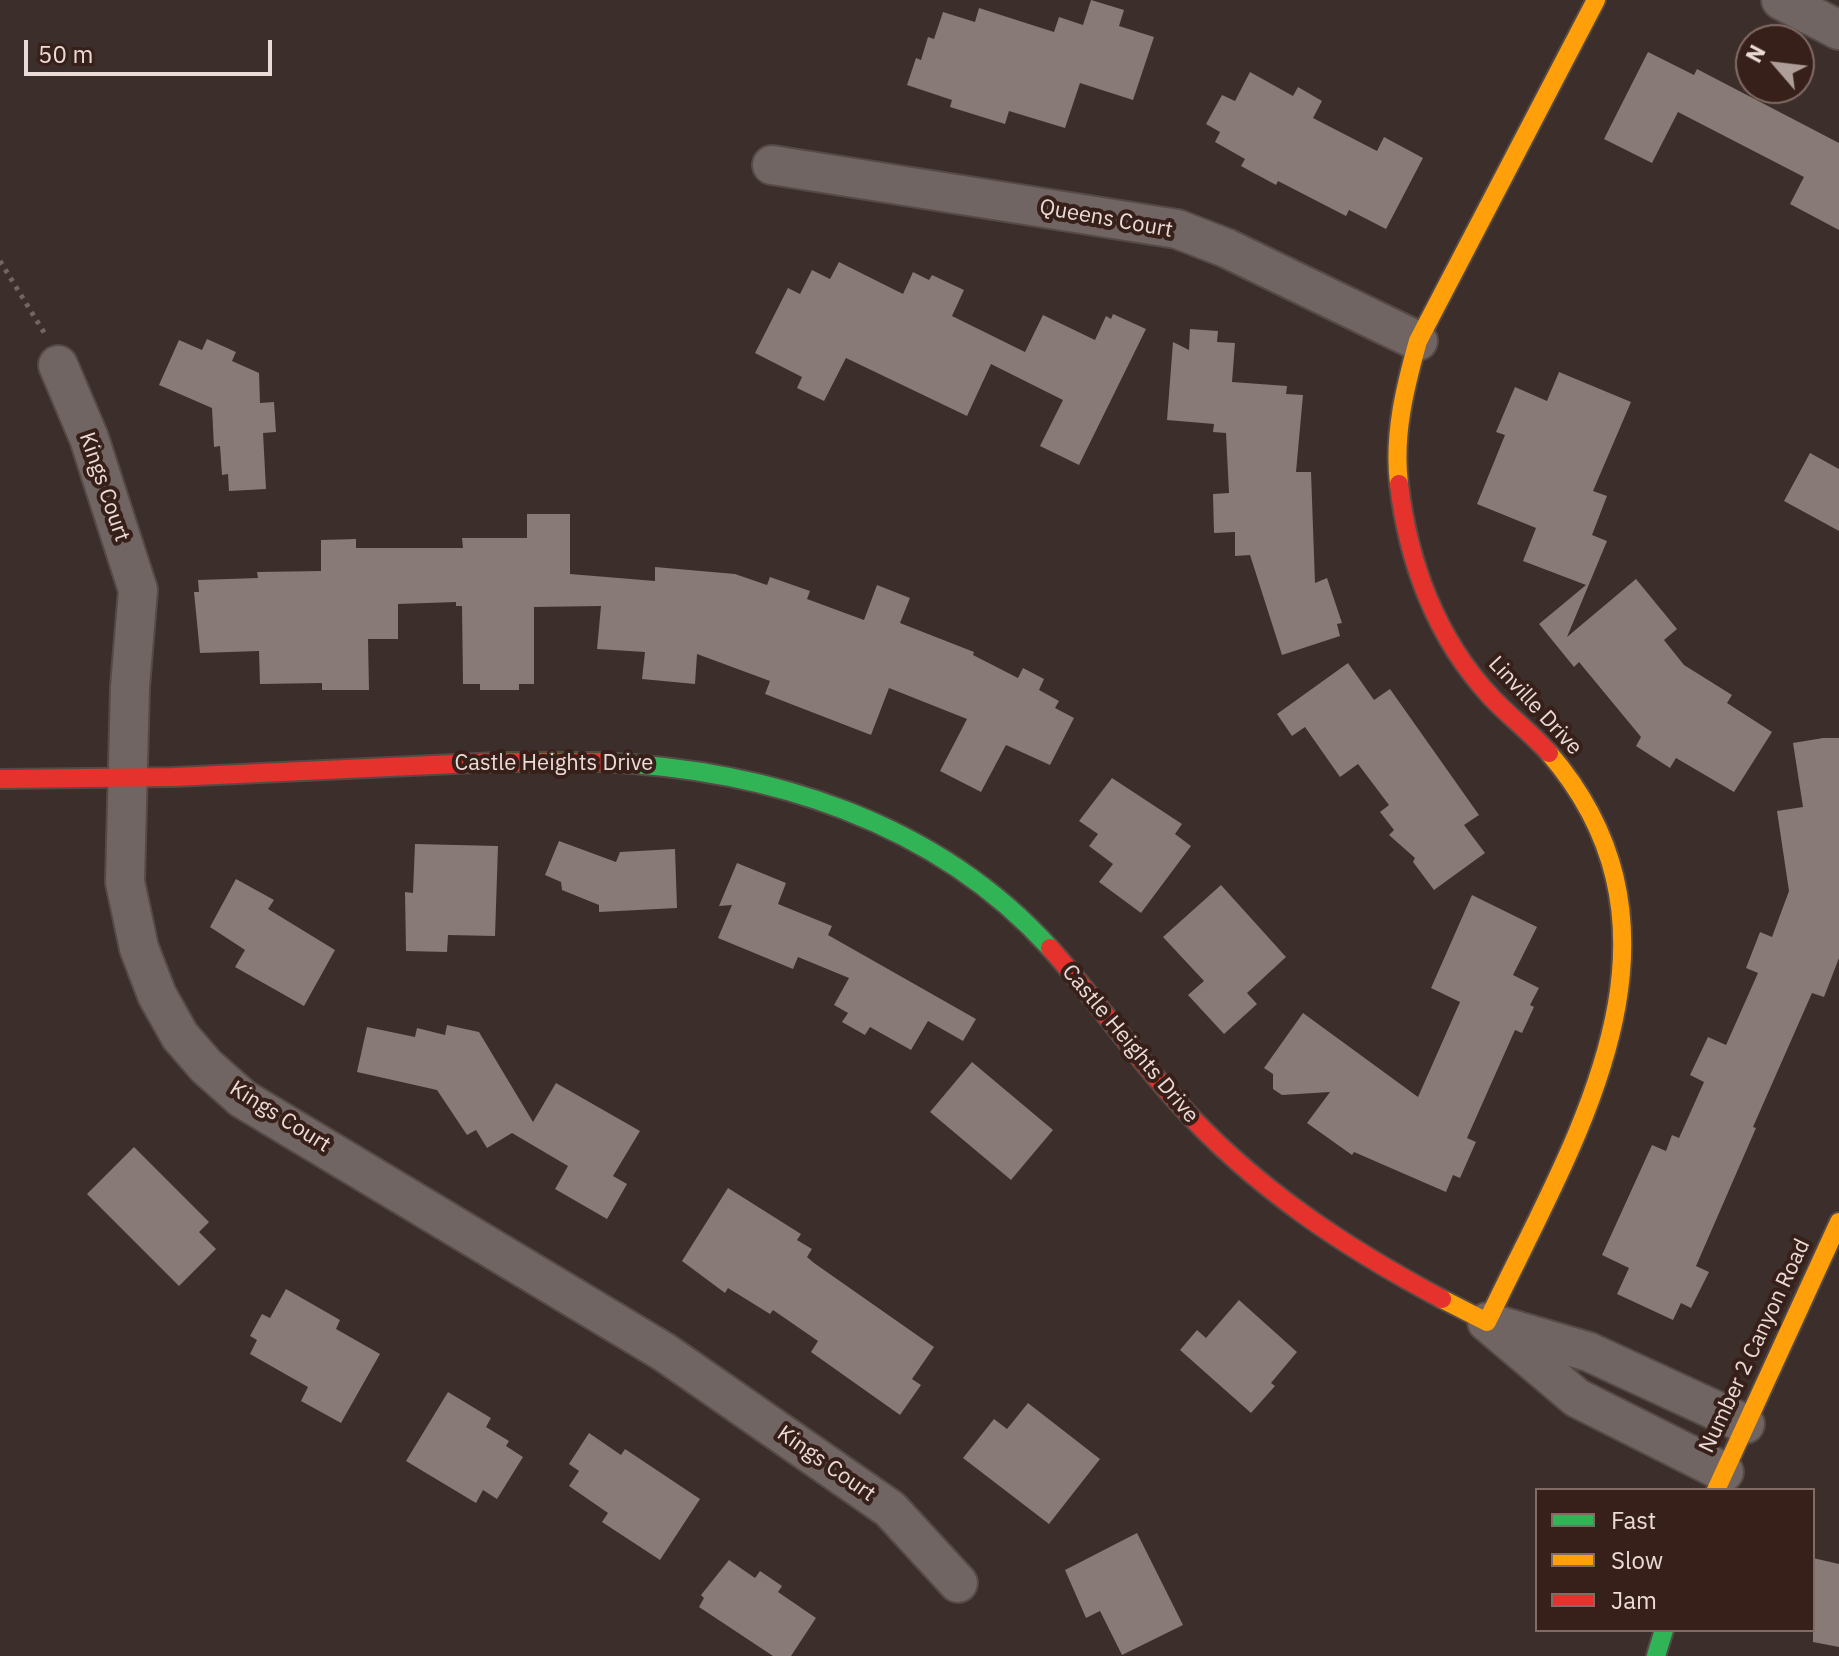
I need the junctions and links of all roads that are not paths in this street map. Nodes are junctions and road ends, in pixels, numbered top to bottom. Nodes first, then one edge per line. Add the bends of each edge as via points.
1 (1596, 0) edge
2 (1781, 0) edge
3 (1839, 30) edge
4 (772, 165) dead end
5 (1418, 341) junction
6 (58, 365) road end
7 (0, 779) edge
8 (129, 780) junction
9 (1839, 1222) edge
10 (1487, 1322) junction
11 (1745, 1424) junction
12 (1720, 1481) edge
13 (958, 1583) dead end
14 (1663, 1632) edge
15 (1656, 1656) edge

1 - 5 street, Linville Drive
2 - 3 street
4 - 5 street, Queens Court via 1177,229
5 - 10 street, Linville Drive via 1403,384 1396,481 1421,585 1463,663 1559,764 1586,806 1618,891 1624,934 1609,1047
6 - 8 street, Kings Court via 89,438 138,590
7 - 8 street, Castle Heights Drive
8 - 10 street, Castle Heights Drive via 603,761 712,770 839,806 898,833 1012,909 1189,1116 1284,1202 1393,1276
8 - 13 street, Kings Court via 125,882 139,948 164,1009 206,1066 243,1099 581,1298 703,1378 890,1509
9 - 11 street, Number 2 Canyon Road
10 - 11 street, Castle Heights Drive via 1589,1352
10 - 12 street, Castle Heights Drive via 1577,1398
11 - 12 street, Number 2 Canyon Road
14 - 15 street

